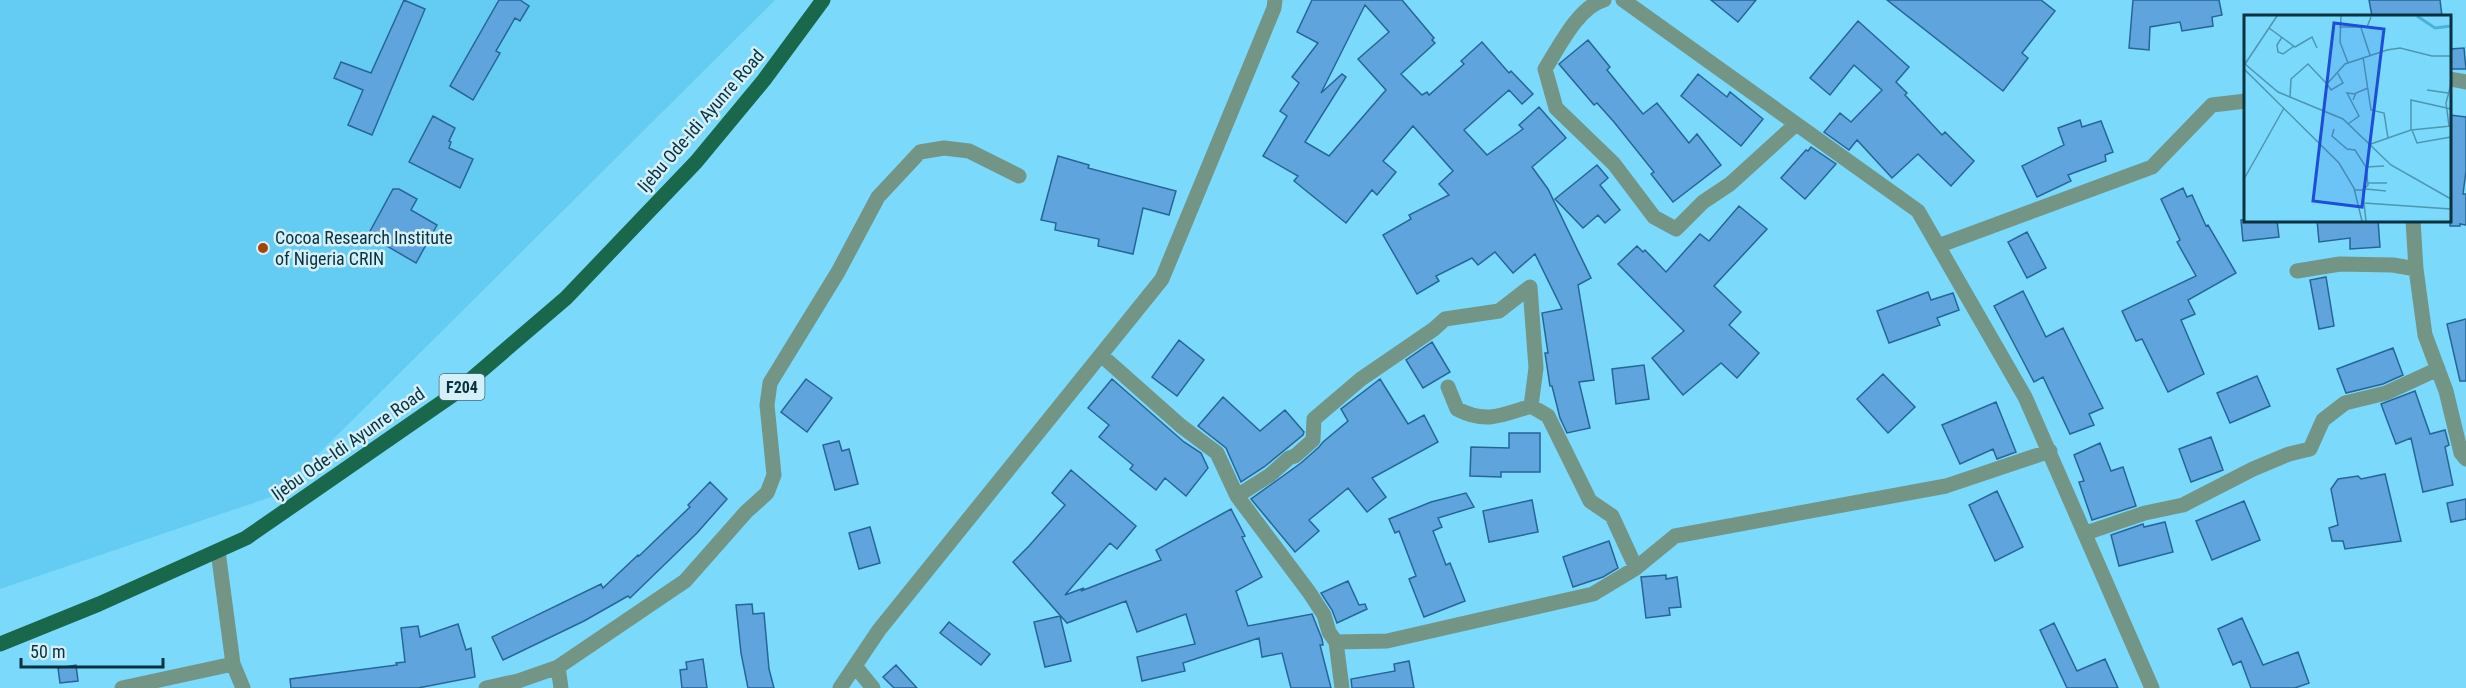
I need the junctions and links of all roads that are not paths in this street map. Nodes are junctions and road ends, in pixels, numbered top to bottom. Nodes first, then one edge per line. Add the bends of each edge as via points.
1 (823, 0) edge
2 (1275, 0) edge
3 (1604, 0) edge
4 (1623, 0) edge
5 (2451, 79) edge
6 (2466, 82) edge
7 (2244, 102) edge
8 (1796, 124) junction
9 (1019, 176) dead end
10 (2413, 222) edge
11 (1938, 246) junction
12 (2416, 269) junction
13 (2297, 271) dead end
14 (1101, 355) junction
15 (2438, 369) junction
16 (1448, 387) dead end
17 (1531, 406) junction
18 (2050, 451) junction
19 (2466, 459) edge
20 (1237, 496) junction
21 (2086, 533) junction
22 (218, 551) junction
23 (1636, 568) junction
24 (1336, 642) junction
25 (0, 644) edge
26 (233, 664) junction
27 (855, 666) junction
28 (558, 667) junction
29 (122, 688) edge
30 (243, 688) edge
31 (486, 688) edge
32 (561, 688) edge
33 (840, 688) edge
34 (873, 688) edge
35 (1342, 688) edge
36 (2152, 688) edge

1 - 22 main road, Ijebu Ode-Idi Ayunre Road / F204 via 716,138 566,298 454,394 246,538
2 - 14 street via 1162,279
3 - 8 street via 1592,3 1545,69 1556,108 1614,164 1654,217 1676,229
4 - 8 street
5 - 6 street
7 - 11 street via 2212,105 2152,166
8 - 11 street via 1918,211
9 - 28 street via 969,151 944,148 920,152 913,159 878,197 838,272 770,383 766,405 774,475 767,493 685,581
10 - 12 street
11 - 18 street via 2025,397
12 - 13 street via 2340,264
12 - 15 street via 2425,335
14 - 20 street via 1217,453
14 - 27 street via 879,630
15 - 19 street
15 - 21 street via 2386,393 2345,403 2323,420 2310,449 2253,469 2183,505
16 - 17 street via 1457,409 1471,416 1492,418
17 - 20 street via 1536,368 1530,287 1499,311 1441,321 1314,419 1313,440
17 - 23 street via 1548,416 1590,501 1612,516
18 - 21 street
18 - 23 street via 1946,486 1675,536
20 - 24 street via 1309,592
21 - 36 street
22 - 25 main road, Ijebu Ode-Idi Ayunre Road / F204
22 - 26 street
23 - 24 street via 1593,594 1387,641
24 - 35 street
26 - 29 street
26 - 30 street
27 - 33 street
27 - 34 street
28 - 31 street
28 - 32 street

